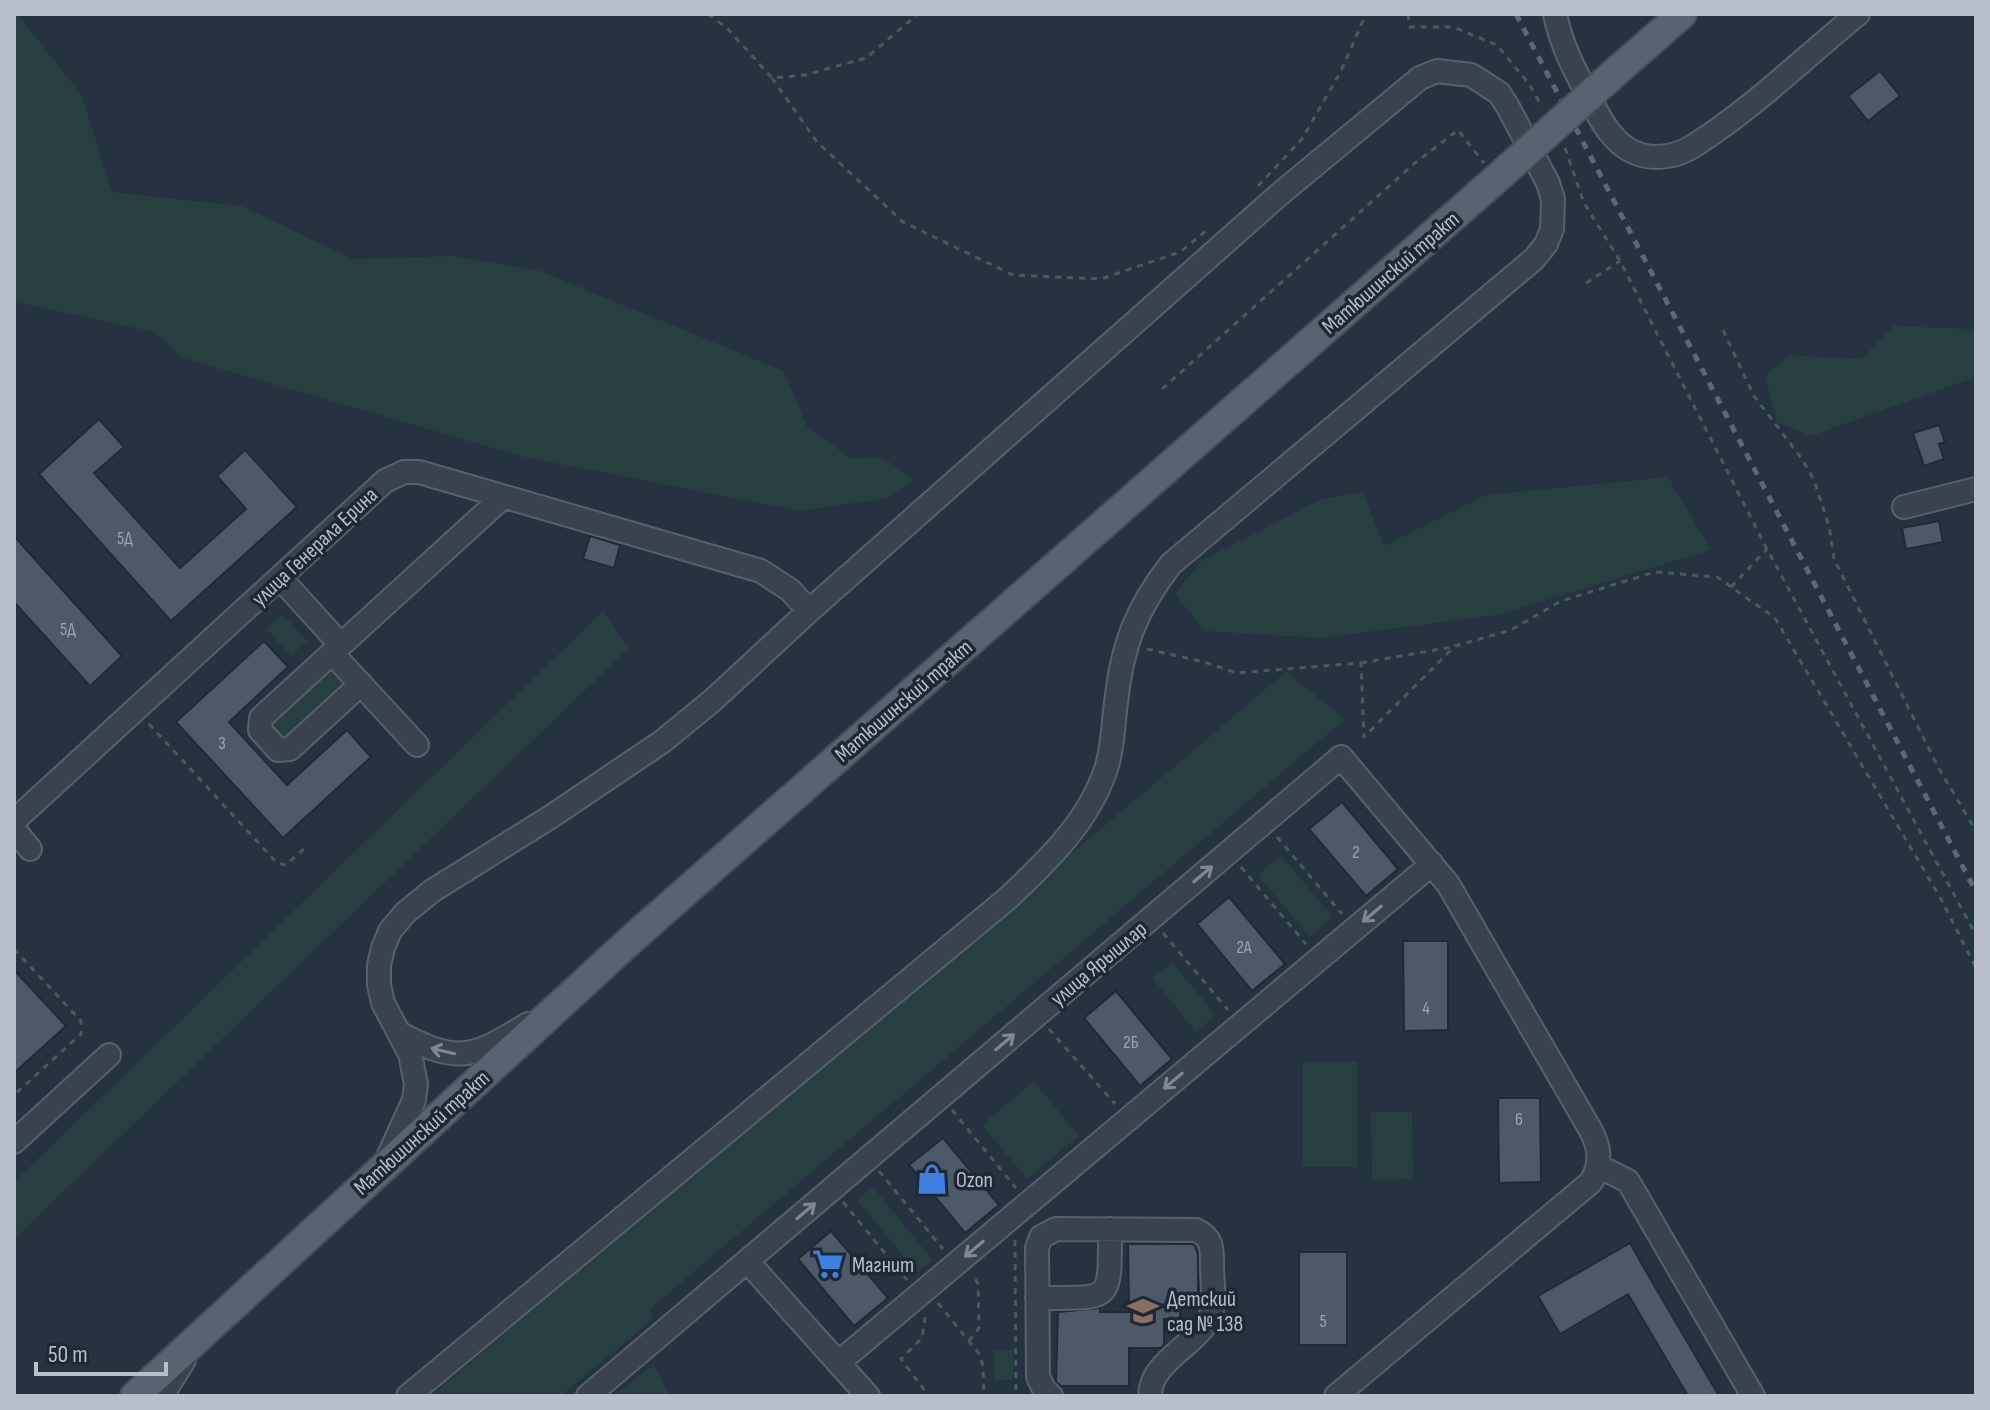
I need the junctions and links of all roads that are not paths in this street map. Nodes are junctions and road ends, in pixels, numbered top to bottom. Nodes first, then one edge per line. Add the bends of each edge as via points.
1 (1555, 14) edge
2 (1682, 14) edge
3 (1858, 14) edge
4 (1976, 489) edge
5 (503, 497) junction
6 (1904, 507) dead end
7 (280, 578) junction
8 (809, 611) junction
9 (337, 649) junction
10 (361, 684) junction
11 (417, 745) dead end
12 (14, 821) edge
13 (14, 829) edge
14 (30, 849) dead end
15 (1432, 864) junction
16 (563, 1002) junction
17 (401, 1034) junction
18 (109, 1055) dead end
19 (14, 1142) edge
20 (384, 1165) junction
21 (1598, 1166) junction
22 (1026, 1206) junction
23 (1110, 1229) junction
24 (1049, 1231) junction
25 (747, 1261) junction
26 (1037, 1298) junction
27 (200, 1335) junction
28 (838, 1363) junction
29 (135, 1396) edge
30 (162, 1396) edge
31 (408, 1396) edge
32 (588, 1396) edge
33 (868, 1396) edge
34 (1051, 1396) edge
35 (1150, 1396) edge
36 (1336, 1396) edge
37 (1753, 1396) edge

1 - 3 street via 1569,58 1607,131 1633,151 1652,157 1693,147
2 - 16 main road, Матюшинский тракт, bridge
4 - 6 street
5 - 7 street, улица Генерала Ерина via 419,472 397,474
5 - 8 street, улица Генерала Ерина via 761,571
5 - 9 street
7 - 9 street
7 - 12 street, улица Генерала Ерина
8 - 17 street via 663,741 405,913 390,931 379,965 383,1003
8 - 31 street via 1397,95 1437,71 1471,75 1499,93 1548,183 1554,215 1546,244 1171,564 1138,612 1125,643 1106,768 1084,815 1043,865
9 - 10 street
9 - 10 street via 260,721 260,730 278,750 290,749
10 - 11 street
13 - 14 street
15 - 21 street, улица Ярышлар via 1590,1129 1599,1149
15 -> 22 street
25 -> 15 street, улица Ярышлар via 1341,757
16 -> 17 street via 474,1051 441,1052
16 - 20 main road, Матюшинский тракт
17 - 20 street via 414,1068 414,1100
18 - 19 street
20 - 27 main road, Матюшинский тракт
21 - 36 street via 1591,1182
21 - 37 street via 1628,1181
22 - 24 street
22 -> 28 street
23 - 24 street
23 - 26 street via 1110,1279 1105,1291 1092,1297
23 - 35 street via 1190,1228 1212,1246 1211,1315 1155,1376
24 - 26 street via 1037,1248
25 - 28 street
25 - 32 street, улица Ярышлар
26 - 34 street via 1038,1377
27 - 29 main road, Матюшинский тракт
27 - 30 street
28 - 33 street

